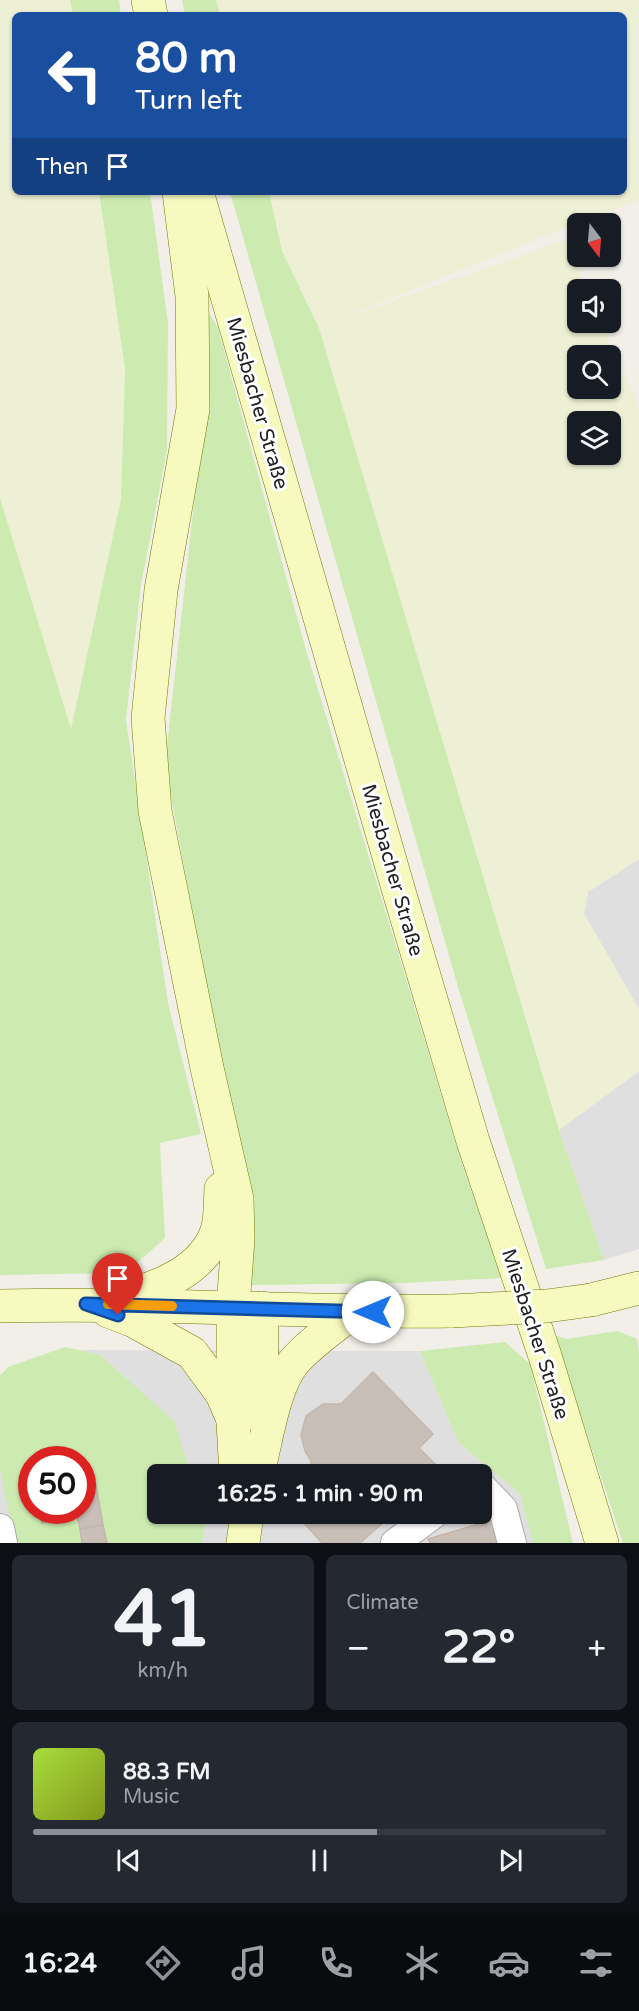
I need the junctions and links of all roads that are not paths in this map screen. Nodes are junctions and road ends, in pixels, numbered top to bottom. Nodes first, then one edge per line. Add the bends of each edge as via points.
1 (179, 195) edge
2 (198, 195) edge
3 (222, 1129) junction
4 (639, 1288) edge
5 (591, 1300) junction
6 (86, 1304) junction
7 (0, 1306) edge
8 (639, 1307) edge
9 (248, 1308) junction
10 (353, 1312) junction
11 (233, 1422) junction
12 (249, 1464) edge
13 (251, 1464) edge
14 (253, 1464) edge
15 (492, 1497) edge
16 (421, 1524) edge
17 (0, 1528) edge
18 (3, 1543) edge
19 (395, 1543) edge
20 (512, 1543) edge
21 (602, 1543) edge

1 - 3 main road via 192,296 194,409 161,590 148,718 155,811
2 - 21 main road, Miesbacher Straße via 466,1119
3 - 6 main road via 220,1212 206,1251 169,1282 143,1292
3 - 9 main road via 237,1199 238,1239
4 - 5 main road
5 - 8 main road
5 - 10 main road, bridge via 452,1311
6 - 7 main road
6 - 9 main road
6 - 11 main road via 134,1321 192,1353 222,1394
9 - 10 main road
9 - 11 main road
9 - 13 main road
10 - 14 main road via 292,1365
11 - 12 main road
15 - 20 street via 503,1509
16 - 19 street
17 - 18 street

